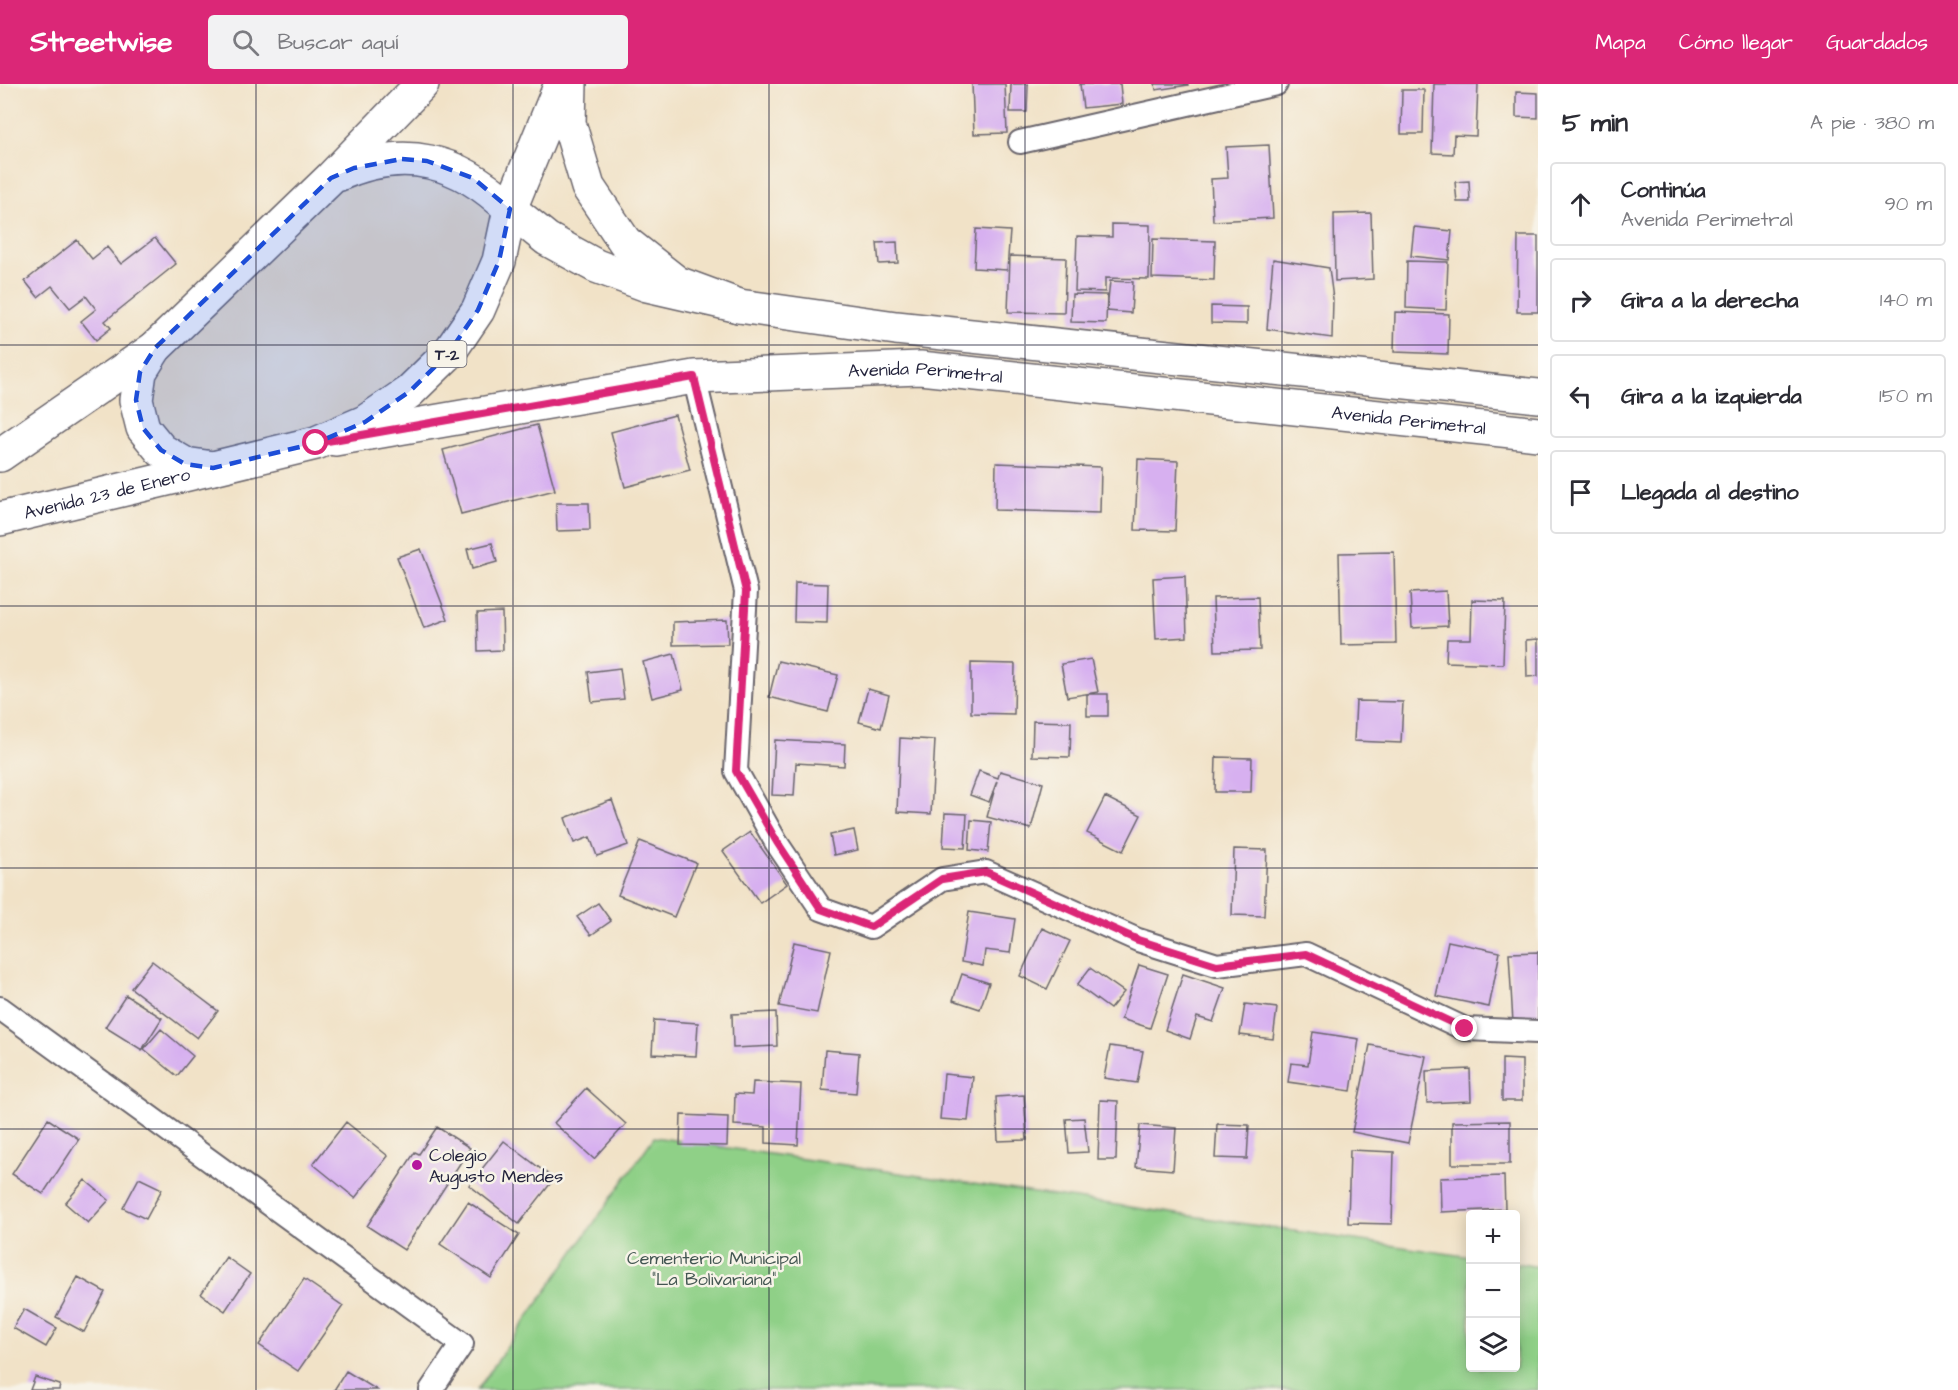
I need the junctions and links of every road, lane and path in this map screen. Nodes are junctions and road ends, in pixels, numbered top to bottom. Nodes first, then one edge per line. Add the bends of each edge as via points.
1 (422, 84) edge
2 (561, 84) edge
3 (570, 84) edge
4 (1276, 84) edge
5 (1020, 142) dead end
6 (331, 178) junction
7 (510, 209) junction
8 (739, 306) junction
9 (155, 348) junction
10 (694, 377) junction
11 (1538, 396) edge
12 (1538, 434) edge
13 (316, 443) junction
14 (0, 455) edge
15 (213, 468) junction
16 (0, 519) edge
17 (0, 1008) edge
18 (1538, 1032) edge
19 (431, 1390) edge

1 - 6 main road, T-2
2 - 7 main road, T-2
3 - 8 main road via 569,123 588,186 625,242 677,282
4 - 5 street
6 - 7 main road, T-2 via 378,162 427,161 473,178
6 - 9 main road, T-2
7 - 8 main road, Avenida Perimetral via 547,239 596,266 647,285
7 - 13 main road, T-2 via 495,271 478,310 448,354 410,392 365,422
8 - 11 main road, Avenida Perimetral via 908,329
9 - 14 main road, T-2
9 - 15 main road, T-2 via 140,372 137,391 143,428 160,450 185,464
10 - 12 main road, Avenida Perimetral via 920,368
10 - 13 main road, Avenida Perimetral
10 - 18 street via 746,591 736,771 821,909 871,927 942,879 986,872 1138,940 1217,965 1306,954 1465,1029
13 - 15 main road, T-2
15 - 16 main road, Avenida 23 de Enero / T-2
17 - 19 street via 462,1344

